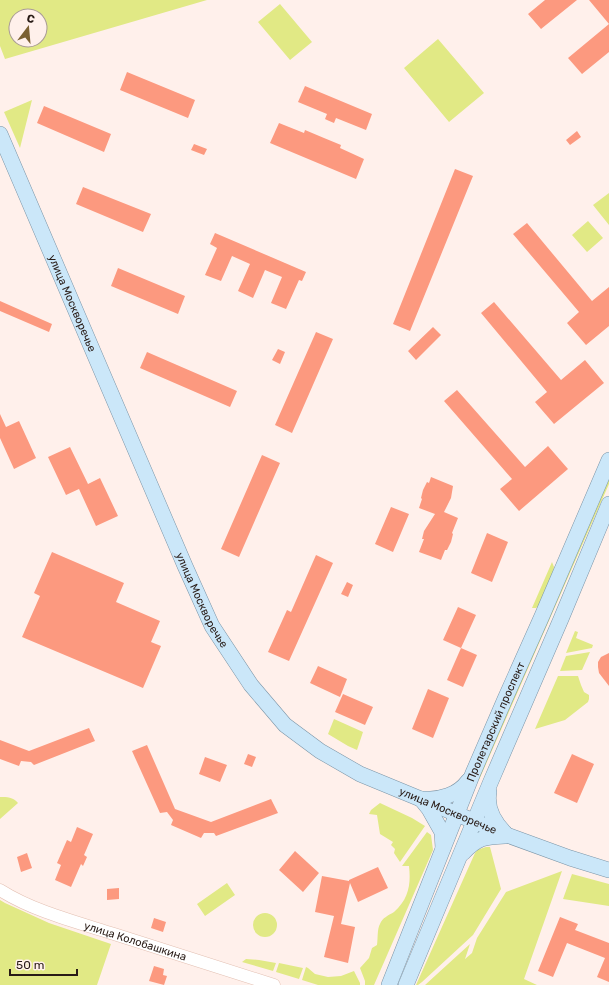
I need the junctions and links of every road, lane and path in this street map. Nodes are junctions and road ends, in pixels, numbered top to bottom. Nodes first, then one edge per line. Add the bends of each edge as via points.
1 (1, 138) edge
2 (609, 460) edge
3 (609, 504) edge
4 (473, 774) junction
5 (491, 781) junction
6 (421, 799) junction
7 (457, 814) junction
8 (475, 821) junction
9 (507, 836) junction
10 (444, 849) junction
11 (460, 857) junction
12 (609, 870) edge
13 (0, 890) edge
14 (274, 985) edge
15 (389, 985) edge
16 (406, 985) edge

1 - 6 main road, улица Москворечье via 185,566 209,620 224,645 256,692 285,726 320,751 360,774
2 - 4 main road, Пролетарский проспект
3 - 5 main road, Пролетарский проспект
4 - 6 main road via 455,793 435,799
4 - 7 main road, Пролетарский проспект
5 - 8 main road, Пролетарский проспект
5 - 9 main road via 488,797 490,814
6 - 7 main road, улица Москворечье
6 - 10 main road via 442,832
7 - 8 main road, улица Москворечье
7 - 10 main road, Пролетарский проспект
8 - 9 main road, улица Москворечье
8 - 11 main road, Пролетарский проспект
9 - 11 main road via 482,838 471,844
9 - 12 main road, улица Москворечье
10 - 15 main road, Пролетарский проспект
11 - 16 main road, Пролетарский проспект
13 - 14 street, улица Колобашкина via 29,905 59,916

